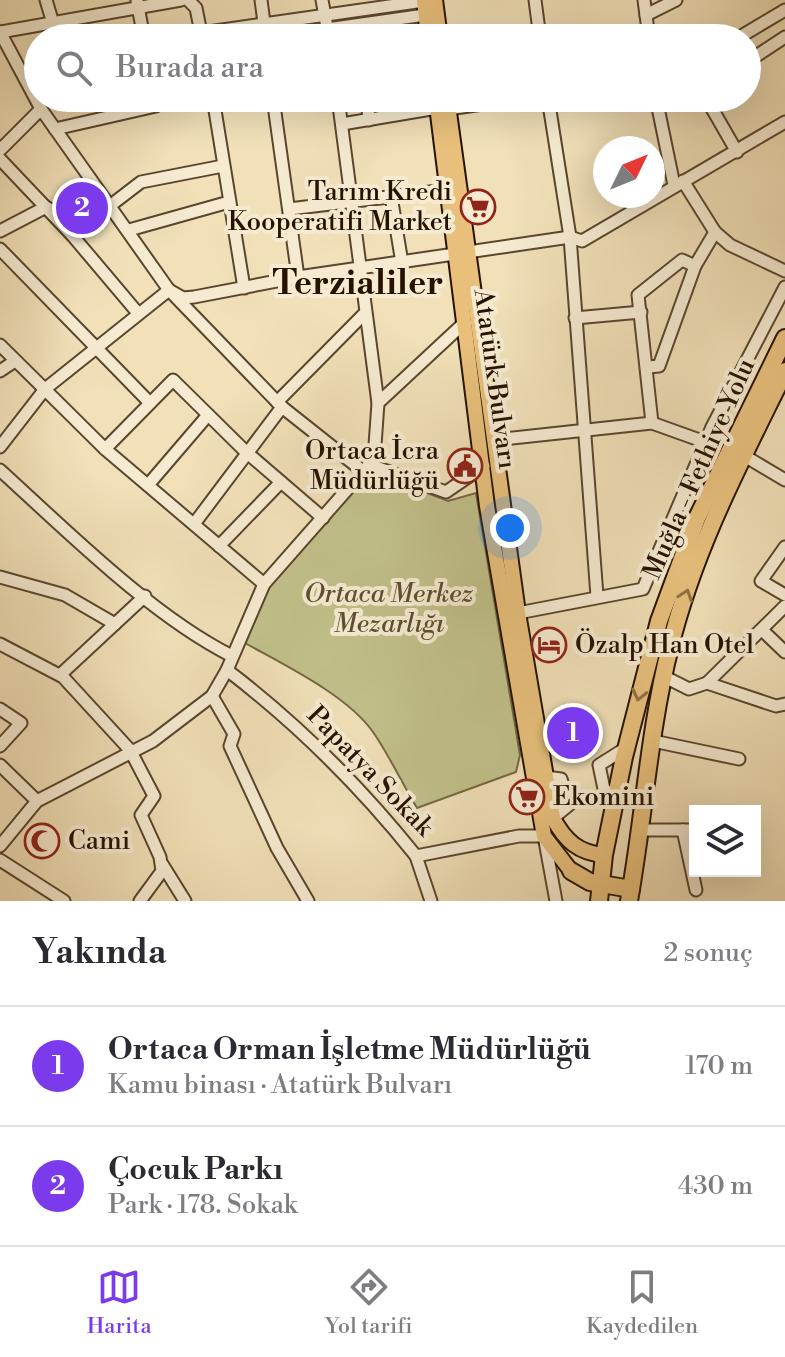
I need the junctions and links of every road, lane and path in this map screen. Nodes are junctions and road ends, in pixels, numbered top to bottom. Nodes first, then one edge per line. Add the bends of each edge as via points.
1 (46, 0) edge
2 (181, 0) edge
3 (188, 0) edge
4 (261, 0) edge
5 (322, 0) edge
6 (435, 0) edge
7 (535, 0) edge
8 (644, 0) edge
9 (676, 0) edge
10 (137, 3) edge
11 (424, 5) edge
12 (785, 10) edge
13 (324, 15) junction
14 (646, 15) junction
15 (52, 20) junction
16 (35, 24) edge
17 (141, 24) edge
18 (199, 24) edge
19 (264, 24) joint
20 (326, 24) edge
21 (361, 24) edge
22 (438, 24) edge
23 (538, 24) edge
24 (647, 24) edge
25 (761, 24) edge
26 (24, 26) edge
27 (0, 32) edge
28 (785, 37) edge
29 (761, 53) edge
30 (24, 76) edge
31 (38, 112) edge
32 (43, 112) edge
33 (128, 112) edge
34 (215, 112) edge
35 (275, 112) edge
36 (340, 112) edge
37 (368, 112) edge
38 (402, 112) edge
39 (442, 112) edge
40 (443, 112) edge
41 (550, 112) edge
42 (660, 112) edge
43 (714, 112) edge
44 (398, 113) joint
45 (369, 120) junction
46 (785, 122) edge
47 (342, 124) junction
48 (55, 129) junction
49 (0, 150) edge
50 (737, 152) junction
51 (0, 159) edge
52 (223, 166) junction
53 (91, 180) junction
54 (678, 183) junction
55 (446, 190) junction
56 (391, 196) junction
57 (351, 200) junction
58 (229, 202) junction
59 (109, 203) junction
60 (46, 207) junction
61 (289, 209) junction
62 (129, 230) junction
63 (0, 231) edge
64 (715, 232) junction
65 (72, 235) junction
66 (570, 237) junction
67 (0, 249) edge
68 (460, 254) junction
69 (402, 263) junction
70 (695, 266) junction
71 (361, 267) junction
72 (785, 271) edge
73 (298, 277) junction
74 (785, 287) edge
75 (244, 288) junction
76 (169, 290) junction
77 (137, 312) junction
78 (641, 312) junction
79 (365, 313) junction
80 (575, 318) junction
81 (463, 324) junction
82 (785, 338) edge
83 (0, 345) edge
84 (95, 346) junction
85 (15, 361) junction
86 (648, 367) junction
87 (0, 371) edge
88 (783, 378) edge
89 (45, 389) junction
90 (150, 403) junction
91 (378, 403) junction
92 (279, 405) junction
93 (208, 415) junction
94 (652, 423) junction
95 (582, 430) junction
96 (494, 440) junction
97 (705, 442) junction
98 (0, 447) edge
99 (105, 449) junction
100 (245, 451) junction
101 (743, 455) junction
102 (484, 466) junction
103 (367, 469) junction
104 (0, 470) edge
105 (785, 480) edge
106 (281, 482) junction
107 (148, 485) junction
108 (323, 518) junction
109 (194, 524) junction
110 (219, 546) junction
111 (785, 547) edge
112 (0, 577) edge
113 (264, 584) junction
114 (785, 595) edge
115 (145, 596) junction
116 (597, 596) junction
117 (785, 606) edge
118 (518, 613) junction
119 (115, 624) junction
120 (762, 630) junction
121 (0, 644) edge
122 (785, 652) edge
123 (232, 656) junction
124 (227, 670) junction
125 (60, 675) junction
126 (663, 676) junction
127 (707, 683) junction
128 (212, 696) junction
129 (785, 704) edge
130 (0, 709) edge
131 (653, 741) junction
132 (0, 746) edge
133 (626, 748) junction
134 (130, 750) junction
135 (739, 759) dead end
136 (0, 765) edge
137 (616, 798) junction
138 (37, 801) junction
139 (641, 830) junction
140 (689, 830) edge
141 (544, 836) junction
142 (0, 846) edge
143 (604, 855) junction
144 (416, 856) junction
145 (0, 860) edge
146 (161, 863) junction
147 (635, 864) junction
148 (571, 871) junction
149 (694, 877) edge
150 (696, 890) dead end
151 (600, 893) edge
152 (630, 895) edge
153 (64, 901) edge
154 (140, 901) edge
155 (185, 901) edge
156 (308, 901) edge
157 (431, 901) edge
158 (556, 901) edge
159 (591, 901) edge

1 - 15 street
2 - 10 street
3 - 18 street
4 - 19 street
5 - 13 street
6 - 22 main road
7 - 23 street
8 - 14 street
9 - 14 street
10 - 15 street
10 - 17 street
11 - 13 street
11 - 21 street
12 - 25 street
13 - 19 street
13 - 20 street
14 - 24 street
15 - 16 street
26 - 27 street
27 - 30 street
28 - 29 street
31 - 49 street
32 - 48 street
33 - 48 street
34 - 52 street
35 - 61 street
36 - 47 street
37 - 45 street
38 - 44 street
39 - 55 main road, Atatürk Bulvarı
40 - 68 main road, Atatürk Bulvarı
41 - 66 street
42 - 54 street
43 - 50 street
44 - 45 street
45 - 47 street
46 - 50 street
47 - 57 street
48 - 53 street
50 - 54 street
51 - 60 street
52 - 58 street
52 - 59 street via 141,182
53 - 59 street
53 - 60 street via 57,213
54 - 64 street
54 - 66 street via 582,241
55 - 56 street
55 - 68 main road, Atatürk Bulvarı
56 - 57 street
56 - 69 street
57 - 61 street
57 - 71 street
58 - 62 street
58 - 75 street
59 - 62 street
59 - 65 street
60 - 63 street
60 - 65 street
61 - 73 street
62 - 76 street
64 - 70 street
64 - 72 street via 730,245
65 - 77 street
66 - 68 street
66 - 80 street
67 - 84 street
68 - 69 street
68 - 81 main road, Atatürk Bulvarı
68 - 96 main road, Atatürk Bulvarı
69 - 71 street
70 - 78 street via 682,260 638,295
70 - 86 street via 659,366
71 - 73 street
71 - 79 street
73 - 75 street
74 - 97 street
75 - 76 street via 183,298
76 - 77 street
76 - 92 street
77 - 84 street
78 - 80 street
78 - 86 street
79 - 91 street
79 - 92 street
80 - 95 street
81 - 91 street
81 - 102 main road, Atatürk Bulvarı
82 -> 133 highway, Muğla - Fethiye Yolu via 677,570
83 - 85 street
84 - 89 street
84 - 90 street
85 - 87 street
85 - 89 street
86 - 94 street
88 - 101 highway, Muğla - Fethiye Yolu
89 - 98 street
89 - 99 street
90 - 93 street via 173,380
90 - 99 street
91 - 103 street via 378,443
92 - 100 street
92 - 103 street
93 - 100 street
93 - 107 street
94 - 95 street
94 - 97 street
95 - 96 street
95 - 116 street
96 - 118 main road, Atatürk Bulvarı
97 - 116 street via 643,589
99 - 107 street
100 - 106 street
100 - 109 street
101 - 105 street
126 -> 101 highway, Muğla - Fethiye Yolu via 712,521
102 - 103 street via 446,492
102 - 141 main road, Atatürk Bulvarı
103 - 108 street
104 - 115 street
106 - 108 street
106 - 110 street
107 - 109 street
108 - 113 street
109 - 110 street
110 - 113 street
111 - 114 street via 761,581
112 - 119 street via 65,595
113 - 123 street
115 - 119 street
115 - 123 street via 198,639
116 - 118 street
117 - 120 street
118 - 143 main road, Atatürk Bulvarı via 553,818 580,851
119 - 125 street
120 - 122 street
120 - 127 street
121 - 125 street
123 - 124 street
124 - 128 street
124 - 144 street, Papatya Sokak via 336,762
125 - 134 street
126 - 127 street via 689,689
126 - 131 highway, Muğla - Fethiye Yolu
127 - 129 street via 776,706
128 - 134 street via 153,741
128 - 156 street via 234,734 230,746 277,848
130 - 132 street via 21,723
131 - 135 street
131 - 139 highway, Muğla - Fethiye Yolu
133 - 137 highway, Muğla - Fethiye Yolu
133 - 137 street via 599,765 604,789
134 - 138 street
134 - 146 street via 154,796 141,815
136 - 138 street
137 - 143 highway, Muğla - Fethiye Yolu
138 - 142 street
139 - 140 street
139 - 147 highway, Muğla - Fethiye Yolu
141 - 144 street, Papatya Sokak
141 - 148 main road
141 - 158 street, Atatürk Bulvarı
143 - 147 highway via 626,854
143 - 151 highway, Muğla - Fethiye Yolu
144 - 157 street
145 - 153 street
146 - 154 street via 162,871
146 - 155 street
147 - 152 highway, Muğla - Fethiye Yolu
148 - 151 highway
148 - 159 highway
149 - 150 street
151 - 152 highway

